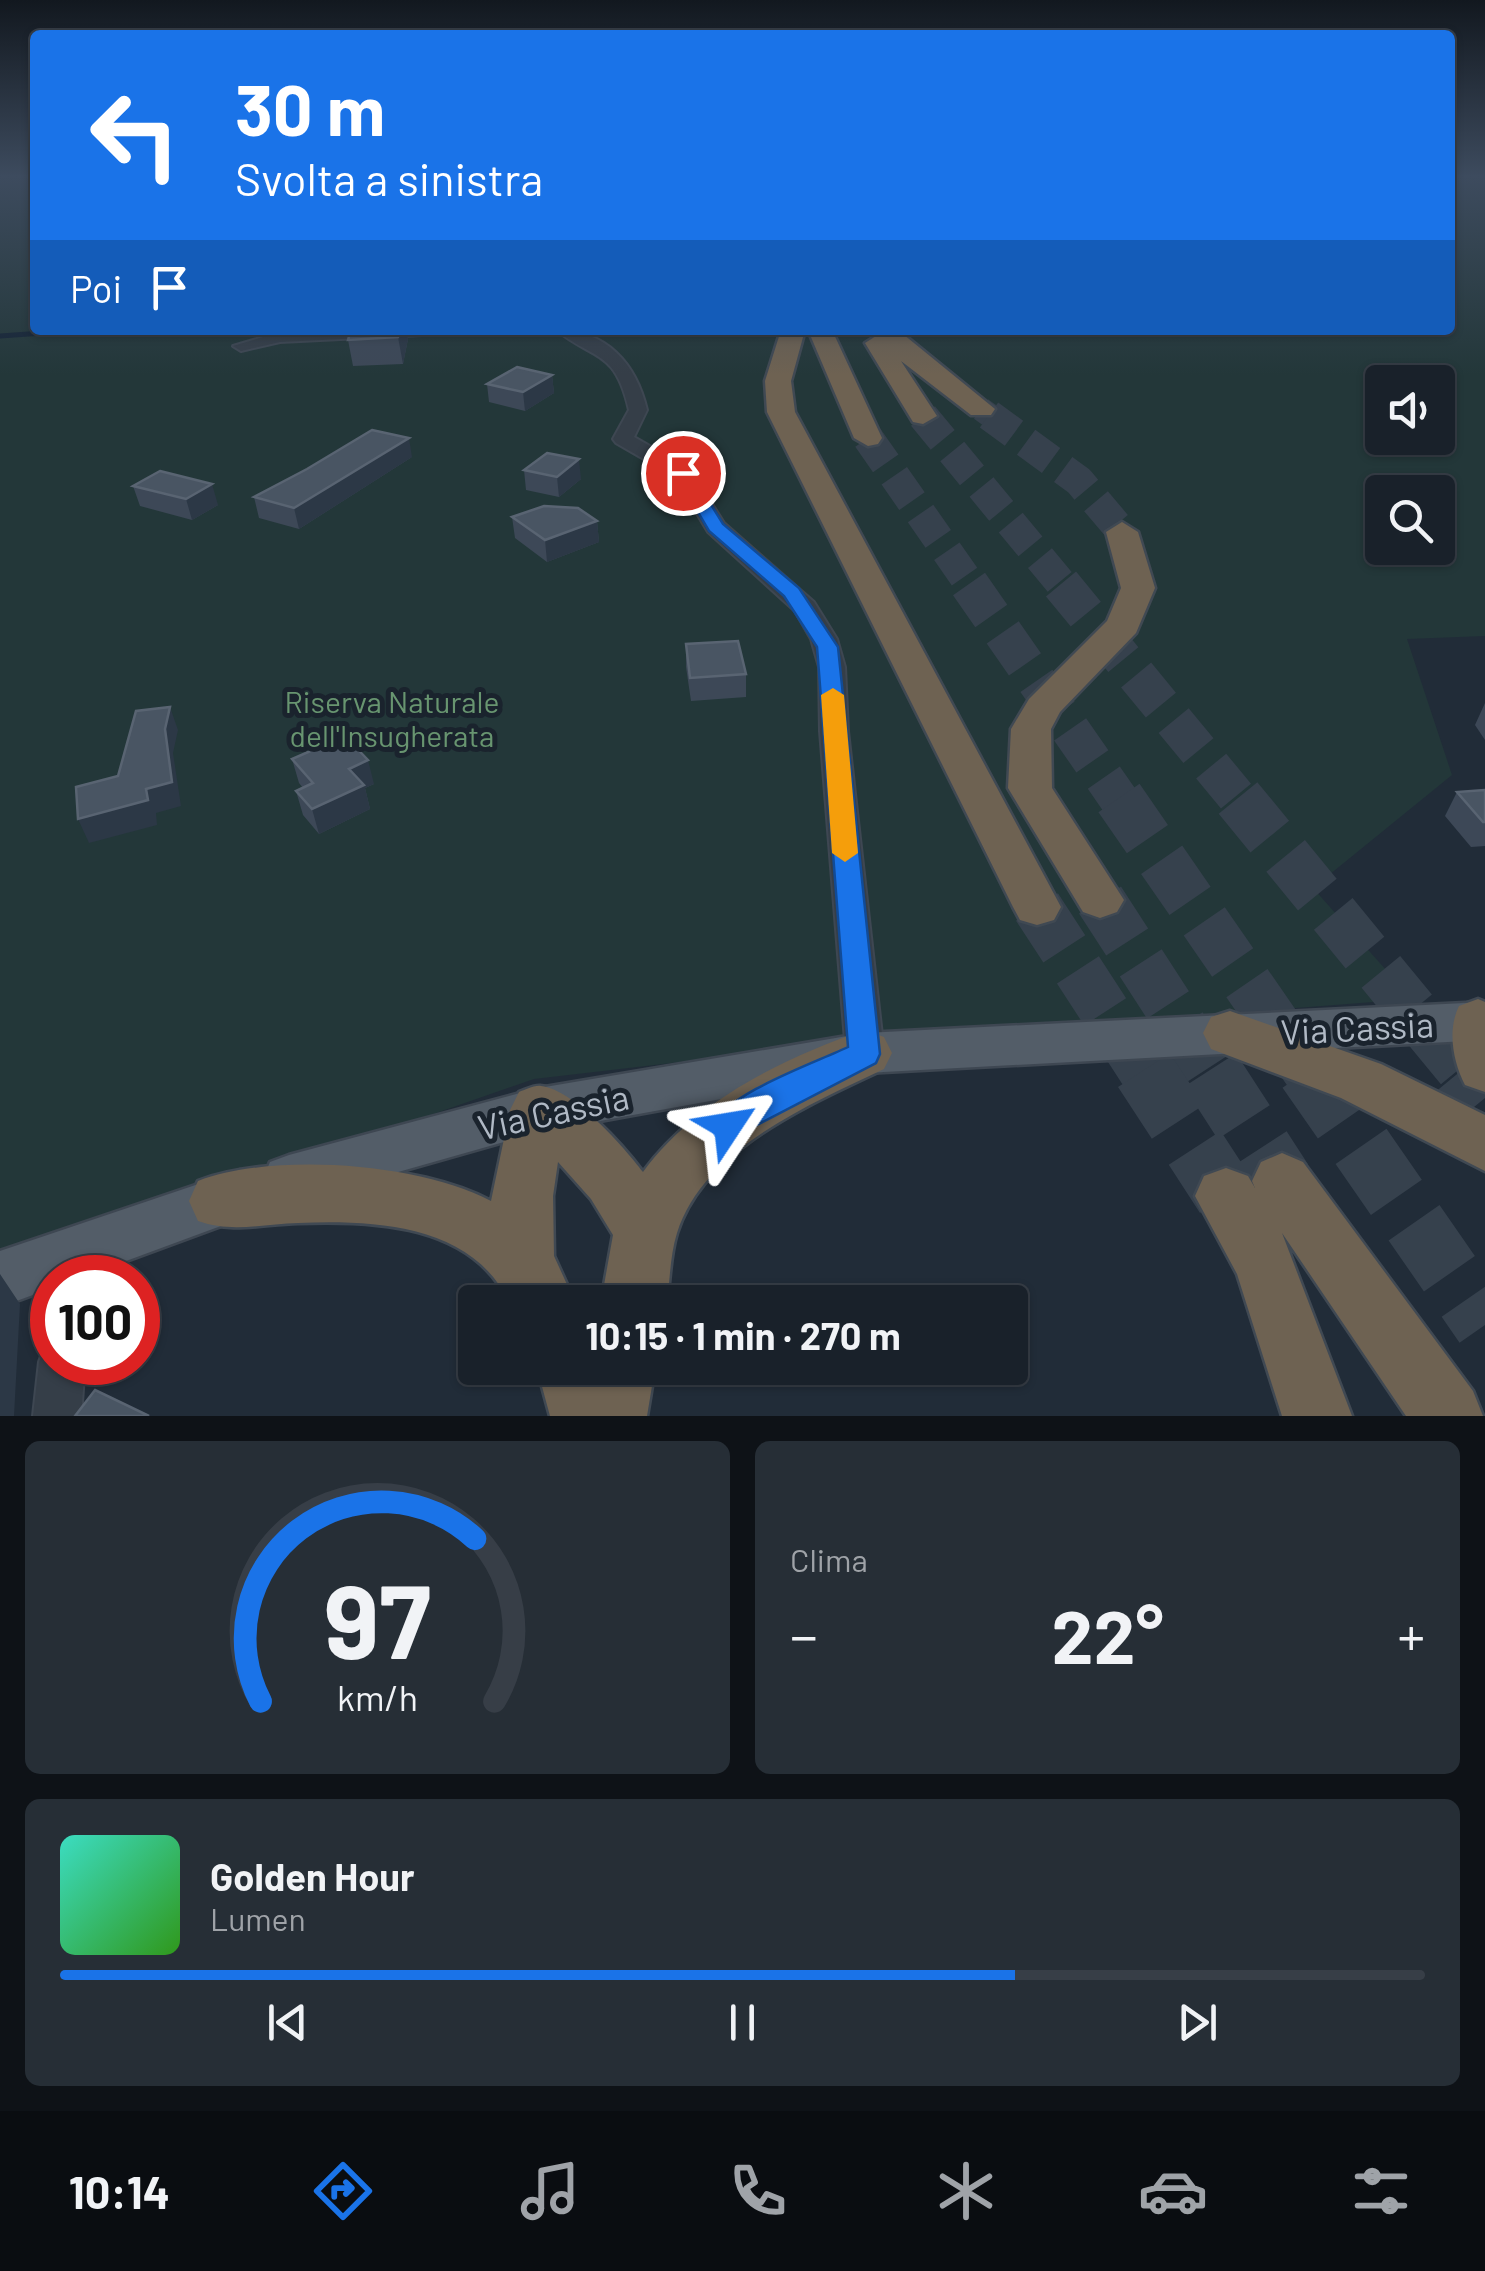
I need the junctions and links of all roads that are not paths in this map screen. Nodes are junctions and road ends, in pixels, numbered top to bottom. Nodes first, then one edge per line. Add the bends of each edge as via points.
1 (321, 335) edge
2 (578, 335) edge
3 (791, 335) edge
4 (822, 335) edge
5 (874, 335) edge
6 (889, 335) edge
7 (241, 346) dead end
8 (981, 409) tunnel mouth
9 (923, 416) tunnel mouth
10 (868, 438) tunnel mouth
11 (1122, 532) tunnel mouth
12 (1100, 900) tunnel mouth
13 (1037, 907) tunnel mouth
14 (1230, 1033) junction
15 (1483, 1034) edge
16 (864, 1054) junction
17 (539, 1110) junction
18 (1485, 1145) edge
19 (220, 1201) junction
20 (645, 1234) junction
21 (90, 1255) edge
22 (30, 1273) edge
23 (0, 1279) edge
24 (532, 1282) edge
25 (637, 1285) edge
26 (60, 1385) edge
27 (576, 1385) edge
28 (618, 1385) edge
29 (57, 1416) edge
30 (585, 1416) edge
31 (612, 1416) edge
32 (1316, 1416) edge
33 (1448, 1416) edge

1 - 7 street
2 - 16 street via 598,342 624,366 638,410 623,439 683,473 716,527 792,592 824,639 834,678
3 - 13 highway via 778,378 781,412
4 - 10 highway
5 - 9 highway
6 - 8 highway
11 - 12 highway via 1138,588 1123,626 1043,707 1031,729 1030,788
14 - 15 main road, Via Cassia
14 - 16 main road, Via Cassia
14 - 18 highway via 1404,1098
16 - 17 main road, Via Cassia
16 - 20 highway via 728,1126 669,1187
17 - 19 main road, Via Cassia
17 - 20 highway via 614,1176
17 - 24 highway via 522,1196
19 - 21 main road, Via Cassia
19 - 24 highway via 296,1194 407,1202 467,1221
20 - 25 highway
22 - 23 main road, Via Cassia
26 - 29 street
27 - 30 highway
28 - 31 highway
32 - 33 highway via 1265,1263 1254,1189

